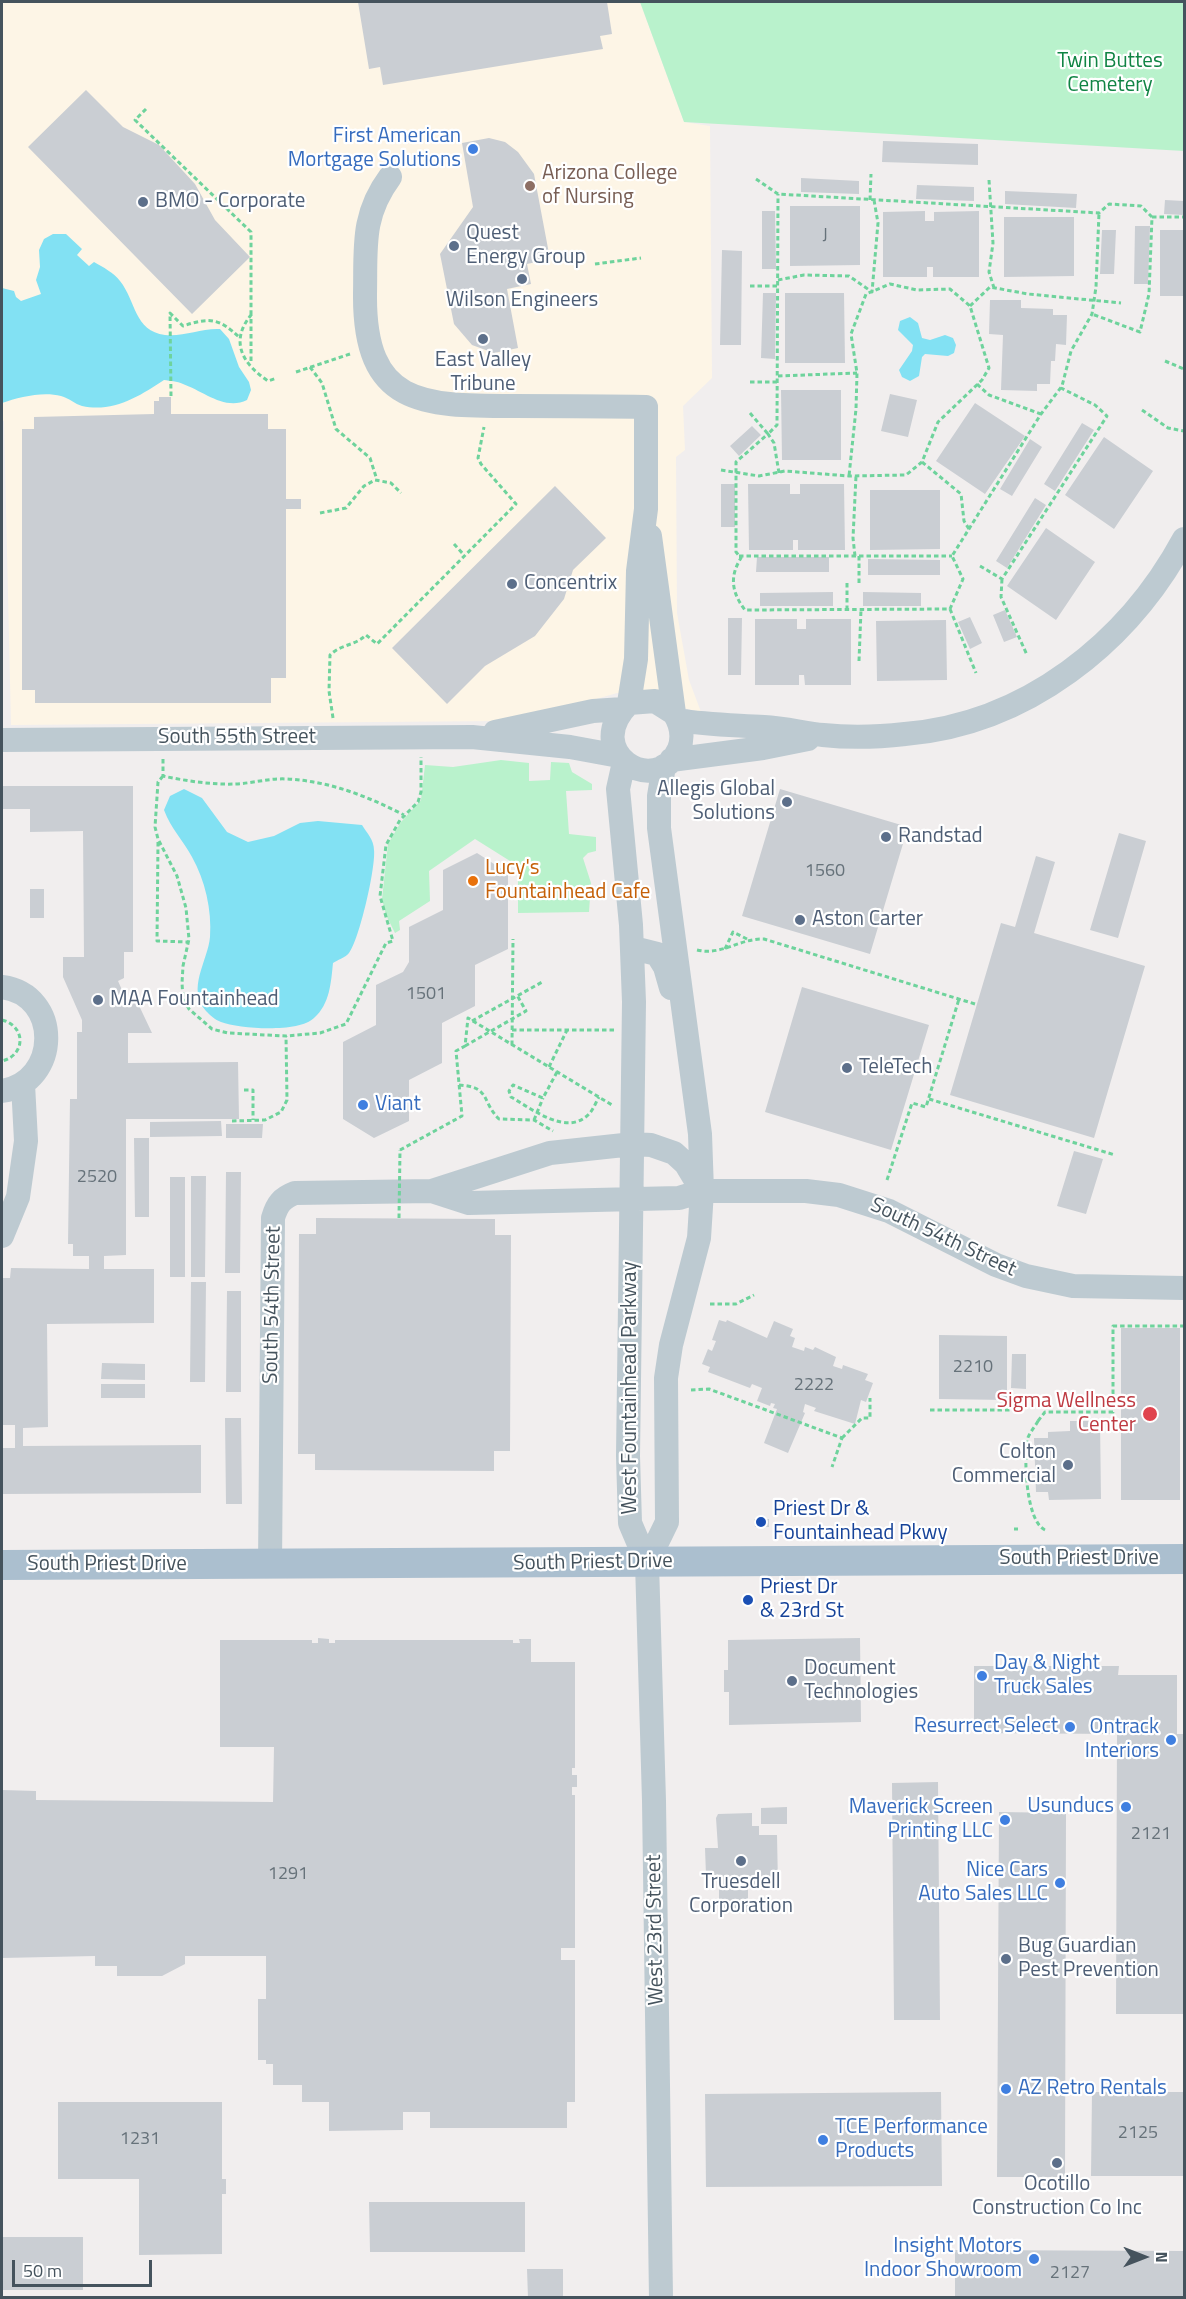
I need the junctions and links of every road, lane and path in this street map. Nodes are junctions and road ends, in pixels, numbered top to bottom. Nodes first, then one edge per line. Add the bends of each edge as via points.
1 (146, 109) dead end
2 (871, 174) dead end
3 (390, 177) dead end
4 (756, 179) dead end
5 (989, 180) dead end
6 (778, 194) junction
7 (872, 200) junction
8 (989, 207) junction
9 (1099, 213) junction
10 (1152, 217) junction
11 (1185, 217) edge
12 (641, 258) dead end
13 (595, 264) dead end
14 (778, 280) junction
15 (750, 286) dead end
16 (778, 286) junction
17 (994, 288) junction
18 (872, 292) junction
19 (1094, 299) junction
20 (1121, 303) dead end
21 (970, 306) junction
22 (1092, 314) junction
23 (251, 315) junction
24 (240, 338) junction
25 (350, 354) dead end
26 (251, 361) dead end
27 (1165, 361) dead end
28 (310, 367) junction
29 (1185, 369) edge
30 (296, 372) dead end
31 (857, 373) junction
32 (777, 376) junction
33 (277, 378) dead end
34 (750, 382) dead end
35 (777, 382) junction
36 (977, 384) junction
37 (1061, 388) junction
38 (171, 396) dead end
39 (1142, 410) dead end
40 (750, 413) dead end
41 (1041, 414) junction
42 (484, 426) dead end
43 (1185, 431) edge
44 (768, 434) junction
45 (922, 462) junction
46 (721, 470) dead end
47 (736, 472) junction
48 (779, 472) junction
49 (849, 476) junction
50 (856, 476) junction
51 (377, 480) junction
52 (401, 493) dead end
53 (646, 509) junction
54 (320, 513) dead end
55 (969, 529) junction
56 (1185, 539) edge
57 (454, 544) dead end
58 (464, 555) junction
59 (740, 556) junction
60 (857, 556) junction
61 (952, 556) junction
62 (980, 566) dead end
63 (1002, 579) junction
64 (847, 584) dead end
65 (859, 584) dead end
66 (950, 609) junction
67 (847, 610) junction
68 (861, 610) junction
69 (1027, 655) dead end
70 (859, 661) dead end
71 (976, 673) dead end
72 (626, 706) junction
73 (676, 717) junction
74 (334, 720) dead end
75 (826, 735) junction
76 (421, 737) junction
77 (472, 737) junction
78 (2, 740) edge
79 (164, 758) dead end
80 (621, 759) junction
81 (667, 763) junction
82 (164, 776) junction
83 (404, 814) junction
84 (158, 839) junction
85 (513, 939) dead end
86 (747, 939) junction
87 (188, 942) junction
88 (633, 948) junction
89 (689, 948) dead end
90 (725, 949) junction
91 (544, 981) dead end
92 (2, 987) edge
93 (517, 995) junction
94 (512, 998) junction
95 (959, 999) junction
96 (975, 1004) dead end
97 (512, 1019) junction
98 (2, 1020) edge
99 (472, 1021) junction
100 (686, 1023) junction
101 (512, 1030) junction
102 (567, 1030) junction
103 (619, 1030) dead end
104 (490, 1032) junction
105 (286, 1036) junction
106 (512, 1045) junction
107 (465, 1046) junction
108 (2, 1061) edge
109 (549, 1067) junction
110 (557, 1072) junction
111 (459, 1085) junction
112 (12, 1087) edge
113 (244, 1090) dead end
114 (599, 1097) junction
115 (543, 1098) junction
116 (929, 1099) junction
117 (613, 1106) dead end
118 (538, 1112) junction
119 (253, 1120) junction
120 (534, 1120) junction
121 (232, 1121) dead end
122 (561, 1134) dead end
123 (633, 1144) junction
124 (1115, 1155) dead end
125 (887, 1180) dead end
126 (432, 1191) junction
127 (702, 1191) junction
128 (632, 1199) junction
129 (399, 1218) dead end
130 (2, 1236) edge
131 (1185, 1288) edge
132 (754, 1295) dead end
133 (711, 1304) dead end
134 (1185, 1326) edge
135 (691, 1390) dead end
136 (870, 1398) dead end
137 (930, 1410) dead end
138 (1019, 1410) dead end
139 (842, 1438) junction
140 (832, 1467) dead end
141 (1046, 1530) dead end
142 (1185, 1559) edge
143 (647, 1563) junction
144 (2, 1565) edge
145 (270, 1565) junction
146 (662, 2298) edge

1 - 23 path via 135,120 251,232
2 - 7 path
3 - 53 street via 372,207 366,234 366,332 380,368 407,394 436,404 646,407
4 - 6 path
5 - 8 path
6 - 7 path
6 - 14 path
7 - 8 path
7 - 18 path via 878,223
8 - 9 path
8 - 17 path via 993,243 989,272
9 - 10 path via 1109,204 1128,204 1141,206
9 - 19 path
10 - 11 path
10 - 22 path via 1149,294 1140,332
12 - 13 path
14 - 16 path
14 - 18 path via 804,275 849,276
15 - 16 path
16 - 32 path
17 - 19 path
17 - 21 path via 990,287
18 - 21 path via 890,284 917,290 950,289
18 - 31 path via 866,294 851,333
19 - 20 path
19 - 22 path
21 - 36 path via 989,368
22 - 37 path via 1071,351
23 - 24 path
23 - 26 path
24 - 33 path via 247,362 255,372 268,381
24 - 38 path via 226,325 213,320 183,326 170,313
25 - 28 path
27 - 29 path
28 - 30 path
28 - 51 path via 322,383 336,429 370,458
31 - 32 path
31 - 49 path
32 - 35 path
34 - 35 path
35 - 44 path via 777,425
36 - 41 path via 989,394
36 - 45 path via 938,422
37 - 41 path
37 - 63 path via 1095,405 1107,416
39 - 43 path via 1168,428
40 - 44 path
41 - 55 path
42 - 58 path via 478,458 516,504
44 - 47 path via 736,462
44 - 48 path via 774,443
45 - 50 path via 906,475
45 - 55 path via 961,494 964,521
46 - 47 path
47 - 48 path via 759,476
47 - 59 path via 736,552
48 - 49 path
49 - 50 path
50 - 60 path via 853,538
51 - 52 path via 391,483
51 - 54 path via 364,486 346,508
53 - 72 street via 638,571 636,659
53 - 73 street
55 - 61 path
56 - 75 street via 1160,580 1120,630 1035,694 957,726 903,735
57 - 58 path
58 - 74 path via 377,644 366,635 360,641 338,647 330,655 329,691
59 - 60 path
59 - 67 path via 734,570 734,595 745,610
60 - 61 path
60 - 65 path
61 - 66 path via 963,579
62 - 63 path
63 - 69 path via 1001,597
64 - 67 path
66 - 68 path
66 - 71 path
67 - 68 path
68 - 70 path
72 - 73 street via 655,701
72 - 77 street, South 55th Street
72 - 80 street via 612,731 614,749
73 - 75 street
73 - 81 street via 681,742
75 - 81 street
76 - 77 street, South 55th Street
76 - 78 street, South 55th Street
76 - 83 path via 421,792 418,802
77 - 80 street, South 55th Street via 570,747
79 - 82 path
80 - 81 street via 643,770
80 - 88 street, West Fountainhead Parkway via 618,789
81 - 100 street, West Fountainhead Parkway via 658,817
82 - 83 path via 237,784 265,779 322,783 361,794
82 - 84 path via 158,782 156,802
83 - 105 path via 386,844 382,876 382,908 393,941 386,943 346,1024 320,1033
84 - 87 path via 177,876 186,908
84 - 87 path via 157,941
85 - 94 path
86 - 90 path
86 - 90 path via 733,932
86 - 95 path via 764,939
87 - 105 path via 182,983 189,1009 212,1029
88 - 100 street via 657,954 662,960
88 - 123 street, West Fountainhead Parkway
89 - 90 path via 712,952
91 - 93 path
92 - 112 street via 26,997 41,1014 48,1038 42,1063
93 - 94 path
93 - 97 path via 526,1011
94 - 97 path
94 - 99 path
95 - 96 path
95 - 116 path
97 - 101 path
97 - 104 path
98 - 108 path via 14,1025 20,1037 14,1056
99 - 104 path
99 - 107 path via 468,1018 465,1027
100 - 127 street, West Fountainhead Parkway via 702,1148
101 - 102 path
101 - 106 path
102 - 103 path
102 - 109 path
104 - 106 path
104 - 107 path
105 - 119 path via 287,1100 281,1112 265,1120
106 - 109 path
107 - 111 path via 456,1051
109 - 110 path
110 - 114 path
110 - 115 path
111 - 120 path via 474,1086 485,1093 499,1119
111 - 129 path, bridge via 462,1116 400,1150
112 - 130 street via 26,1141 18,1197
113 - 119 path via 253,1090
114 - 117 path
114 - 118 path via 589,1114 577,1121 560,1123
115 - 118 path
115 - 118 path via 520,1086 513,1085 509,1091 511,1097
116 - 124 path
116 - 125 path via 926,1107 912,1103
118 - 120 path
119 - 121 path
120 - 122 path
123 - 126 street, South 54th Street via 550,1153
123 - 127 street, South 54th Street via 674,1153 686,1164
123 - 128 street, West Fountainhead Parkway
126 - 128 street, South 54th Street via 469,1203
126 - 145 street, South 54th Street via 305,1191 285,1197 277,1206 273,1218
127 - 128 street, South 54th Street via 679,1198
127 - 131 street, South 54th Street via 806,1191 839,1195 889,1210 996,1265 1026,1276 1073,1286
127 - 143 street, West Fountainhead Parkway via 699,1238 666,1377 667,1522
128 - 143 street, West Fountainhead Parkway via 628,1476 630,1523
132 - 133 path via 736,1304
134 - 141 path via 1113,1326 1113,1412 1046,1412 1038,1420 1027,1438 1026,1472 1034,1514 1040,1529
135 - 139 path via 709,1389
136 - 139 path via 870,1418 862,1418
137 - 138 path
139 - 140 path
142 - 143 main road, South Priest Drive
143 - 145 main road, South Priest Drive
143 - 146 street, West 23rd Street
144 - 145 main road, South Priest Drive

